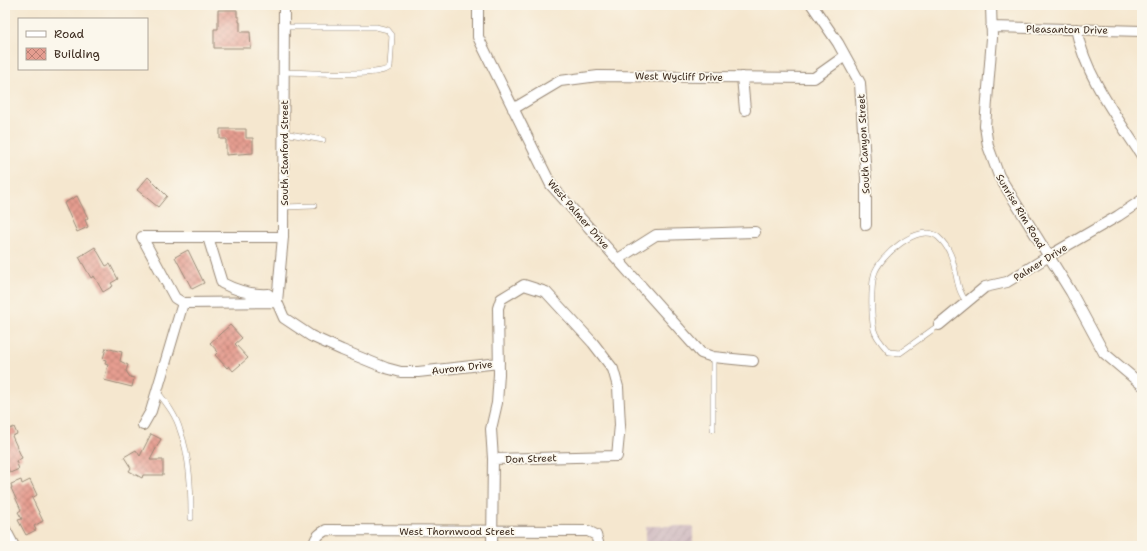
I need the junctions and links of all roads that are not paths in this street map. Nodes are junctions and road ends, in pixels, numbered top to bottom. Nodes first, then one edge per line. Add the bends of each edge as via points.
1 (284, 5) edge
2 (478, 5) edge
3 (812, 5) edge
4 (991, 5) edge
5 (284, 27) junction
6 (991, 27) junction
7 (1076, 28) junction
8 (1142, 31) edge
9 (845, 56) junction
10 (284, 72) junction
11 (742, 77) junction
12 (513, 109) junction
13 (745, 110) dead end
14 (284, 133) junction
15 (323, 140) dead end
16 (1142, 156) edge
17 (1142, 200) edge
18 (314, 206) dead end
19 (284, 207) junction
20 (866, 225) dead end
21 (755, 232) dead end
22 (208, 237) junction
23 (283, 237) junction
24 (1048, 256) junction
25 (618, 259) junction
26 (278, 302) junction
27 (967, 302) junction
28 (183, 303) junction
29 (939, 325) joint
30 (713, 356) junction
31 (753, 361) dead end
32 (499, 363) junction
33 (1142, 385) edge
34 (156, 390) junction
35 (619, 406) joint
36 (142, 425) dead end
37 (713, 429) dead end
38 (492, 459) junction
39 (191, 518) dead end
40 (5, 528) edge
41 (492, 531) junction
42 (14, 546) edge
43 (314, 546) edge
44 (492, 546) edge
45 (599, 546) edge

1 - 5 street, South Stanford Street
2 - 12 street, West Palmer Drive via 478,37
3 - 9 street, South Canyon Street
4 - 6 street, Sunrise Rim Road
5 - 10 street, South Stanford Street
5 - 10 lane via 376,27 388,30 392,35 390,67 385,71
6 - 7 street, Pleasanton Drive
6 - 24 street, Sunrise Rim Road via 985,126 988,146 1000,176
7 - 8 street, Pleasanton Drive
7 - 16 street via 1080,47 1094,81
9 - 11 street, West Wycliff Drive via 814,78
9 - 20 street, South Canyon Street via 860,83
10 - 14 street, South Stanford Street
11 - 12 street, West Wycliff Drive via 598,76 560,81
11 - 13 street
12 - 25 street, West Palmer Drive via 551,185
14 - 15 lane
14 - 19 street, South Stanford Street
17 - 24 street, Palmer Drive
18 - 19 lane
19 - 23 street, South Stanford Street
21 - 25 street via 656,234
22 - 23 street
22 - 26 street via 222,283 241,292 268,294
22 - 28 street via 142,237 175,298
23 - 26 street, South Stanford Street
24 - 27 street, Palmer Drive via 1007,282 985,287
24 - 33 street, Sunrise Rim Road via 1104,353
25 - 30 street, West Palmer Drive via 701,353
26 - 28 street
26 - 32 street, Aurora Drive via 284,318 311,336 386,368 401,372 418,372
27 - 29 street, Palmer Drive
27 - 29 lane via 962,296 956,267 948,248 937,235 925,232 911,236 890,252 879,263 874,274 874,331 882,344 889,352 900,353
28 - 34 street
30 - 31 street, West Palmer Drive
30 - 37 lane
32 - 35 street, Aurora Drive via 498,308 501,299 524,285 546,292 613,370 618,387
32 - 38 street, Don Street via 497,403 491,429
34 - 36 street via 151,411
34 - 39 lane via 170,407 181,430 191,484
35 - 38 street, Don Street via 617,456
38 - 41 street
40 - 42 street
41 - 43 street, West Thornwood Street via 326,530 319,534
41 - 44 street
41 - 45 street, West Thornwood Street via 588,531 596,535

